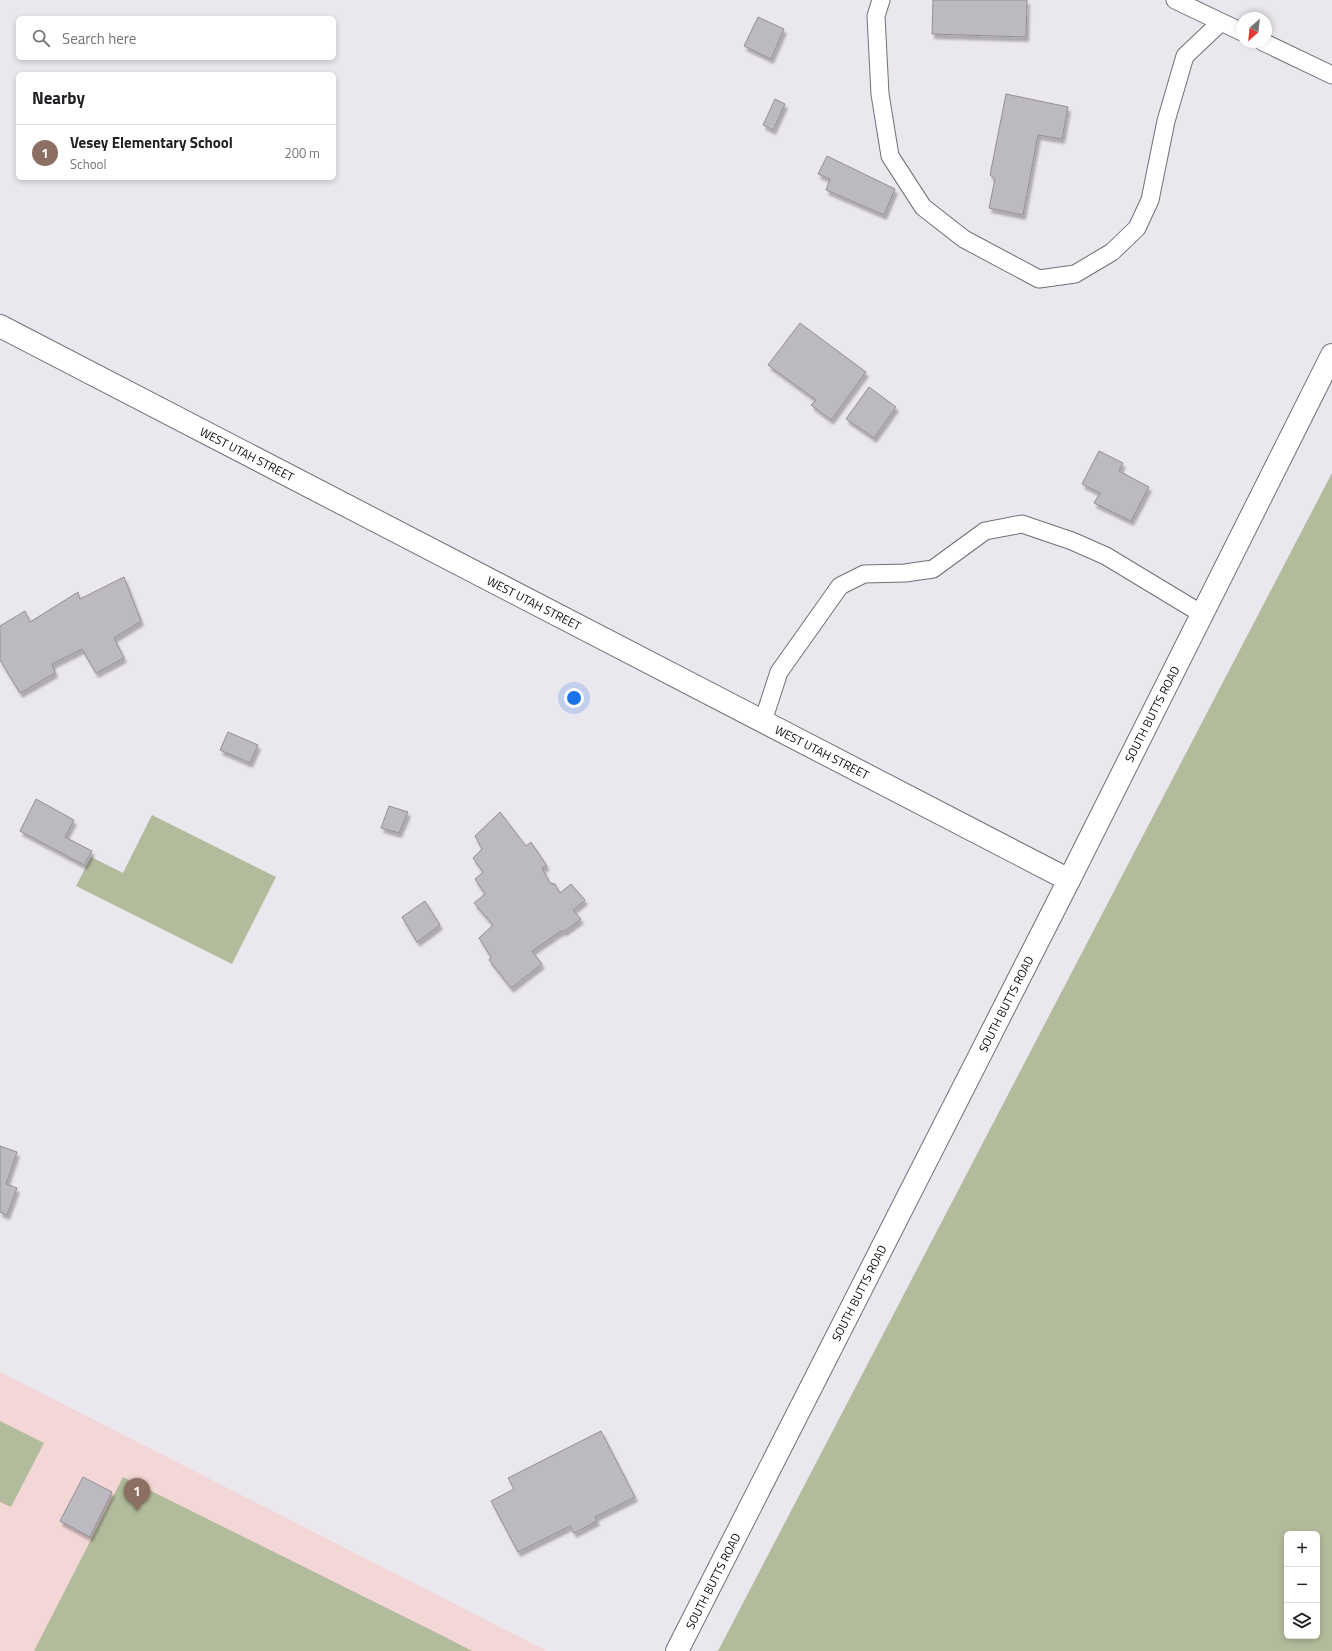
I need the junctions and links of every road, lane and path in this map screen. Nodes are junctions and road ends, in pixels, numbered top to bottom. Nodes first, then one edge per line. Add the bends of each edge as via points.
1 (881, 0) edge
2 (1175, 0) edge
3 (1221, 22) junction
4 (1236, 29) edge
5 (1272, 46) edge
6 (1332, 75) edge
7 (0, 326) edge
8 (1332, 355) edge
9 (1202, 614) junction
10 (763, 721) junction
11 (1069, 880) junction
12 (677, 1651) edge

1 - 3 lane via 876,16 880,94 890,156 922,207 964,238 1039,279 1075,274 1112,252 1137,228 1150,200 1166,121 1184,56
2 - 3 lane
3 - 4 lane
5 - 6 lane
7 - 10 street, WEST UTAH STREET
8 - 9 street, SOUTH BUTTS ROAD
9 - 10 lane via 1106,556 1072,541 1022,524 985,531 933,569 906,573 864,574 840,586 779,672
9 - 11 street, SOUTH BUTTS ROAD
10 - 11 street, WEST UTAH STREET
11 - 12 street, SOUTH BUTTS ROAD

